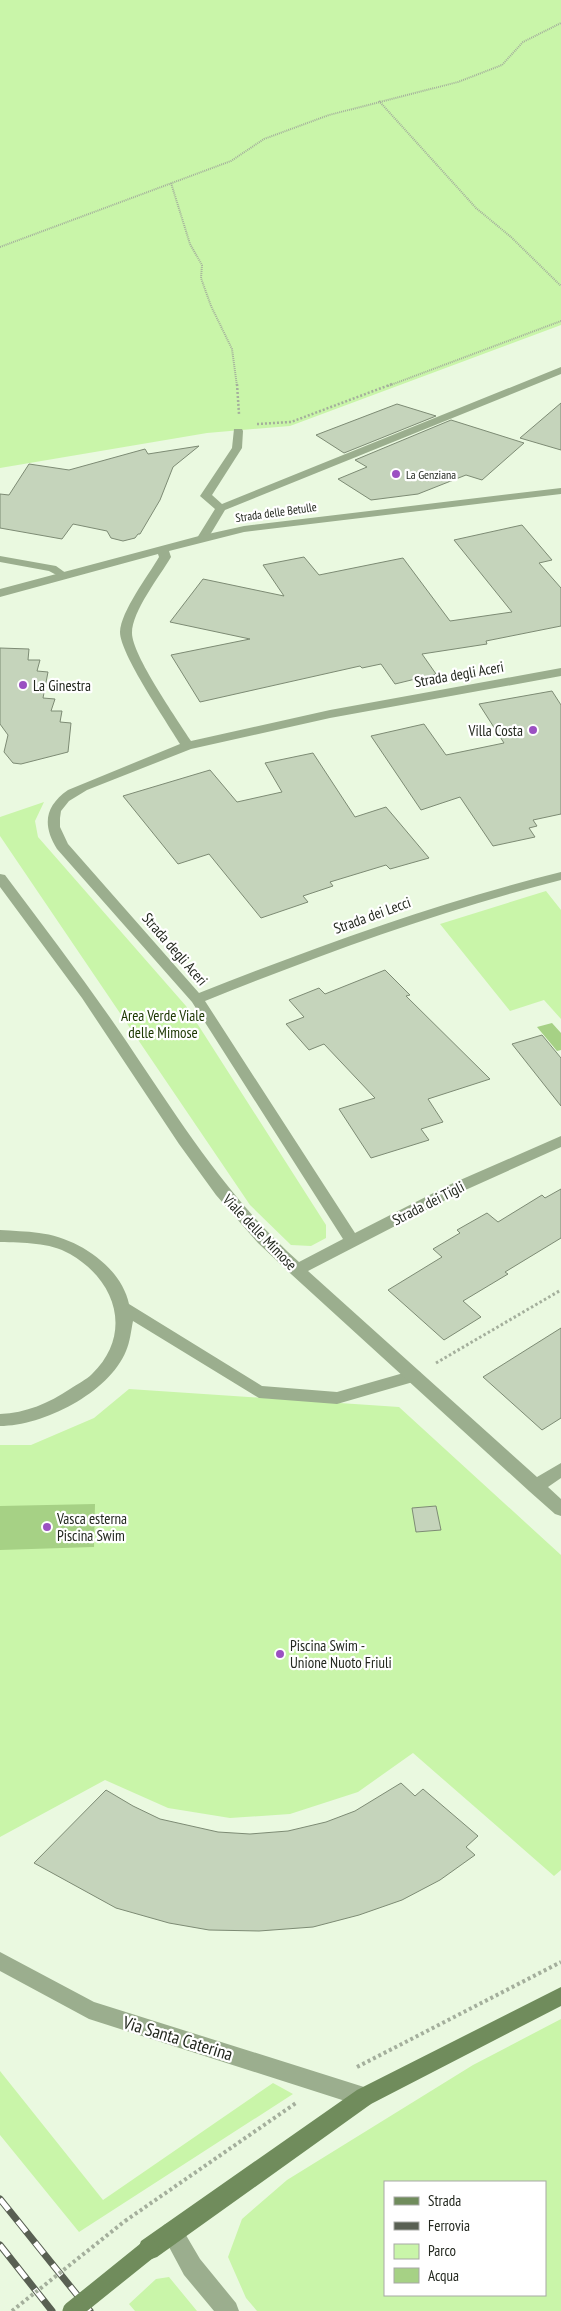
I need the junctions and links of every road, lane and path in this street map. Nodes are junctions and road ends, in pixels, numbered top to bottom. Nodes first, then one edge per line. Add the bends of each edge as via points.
1 (561, 23) edge
2 (379, 101) junction
3 (171, 183) junction
4 (0, 247) edge
5 (561, 286) edge
6 (561, 321) edge
7 (561, 370) edge
8 (238, 428) junction
9 (561, 491) edge
10 (220, 508) junction
11 (203, 538) junction
12 (163, 549) junction
13 (0, 559) edge
14 (64, 576) junction
15 (0, 593) edge
16 (561, 672) edge
17 (187, 746) junction
18 (561, 876) edge
19 (0, 878) edge
20 (198, 999) junction
21 (561, 1141) edge
22 (0, 1236) edge
23 (352, 1241) junction
24 (297, 1270) junction
25 (561, 1290) edge
26 (125, 1309) junction
27 (414, 1376) junction
28 (0, 1420) edge
29 (561, 1470) edge
30 (535, 1486) junction
31 (561, 1510) edge
32 (0, 1961) edge
33 (561, 1996) edge
34 (364, 2097) junction
35 (125, 2220) dead end
36 (172, 2232) junction
37 (12, 2311) edge
38 (72, 2311) edge
39 (228, 2311) edge

1 - 2 path via 524,42 502,65 458,82
2 - 3 path via 329,115 264,140 231,161
2 - 5 path via 476,208
3 - 4 path
3 - 8 path via 190,244 202,264 201,278 211,306 232,349 239,403
6 - 8 path via 291,422
7 - 10 street
8 - 10 street via 237,448 206,496
9 - 11 street, Strada delle Betulle via 244,529
10 - 11 street
11 - 12 street, Strada delle Betulle
12 - 14 street, Strada delle Betulle
12 - 17 street via 165,557 131,614 126,632 130,651
13 - 14 street via 52,568
14 - 15 street, Strada delle Betulle
16 - 17 street, Strada degli Aceri via 330,714
17 - 20 street, Strada degli Aceri via 67,794 56,806 52,819 54,833 62,846
18 - 20 street, Strada dei Lecci via 493,892 385,926
19 - 24 street, Viale delle Mimose via 92,1001 214,1182 238,1212
20 - 23 street, Strada degli Aceri
21 - 23 street, Strada dei Tigli via 456,1188
22 - 26 street via 18,1235 56,1241 89,1257 113,1281
23 - 24 street, Strada dei Tigli
24 - 27 street, Viale delle Mimose
25 - 27 path
26 - 27 street via 259,1392 337,1398
26 - 28 street via 123,1340 116,1354 108,1369 82,1394 46,1412
27 - 30 street, Viale delle Mimose
29 - 30 street
30 - 31 street, Viale delle Mimose
32 - 34 street, Via Santa Caterina via 89,2010
33 - 34 street
34 - 36 street
35 - 37 path, bridge
36 - 38 street, bridge
36 - 39 street via 192,2266

